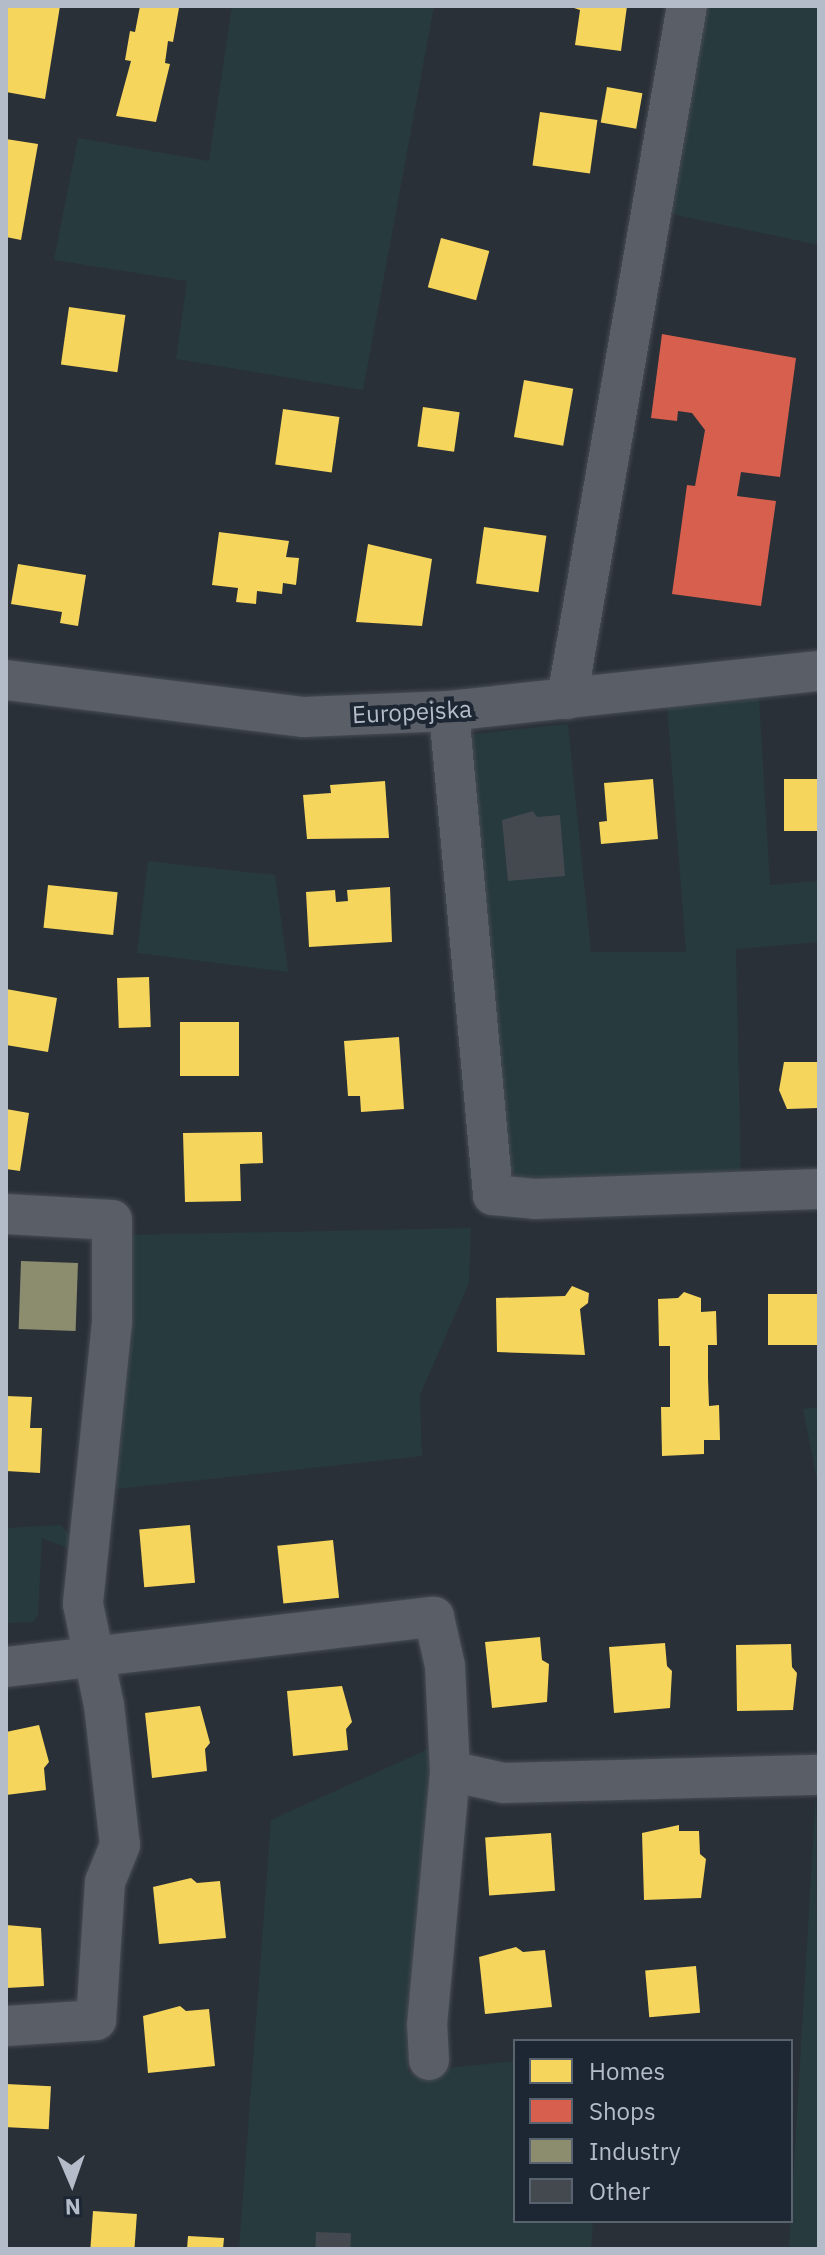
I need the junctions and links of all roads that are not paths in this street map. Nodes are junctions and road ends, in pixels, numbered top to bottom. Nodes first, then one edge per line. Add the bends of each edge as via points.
1 (687, 6) edge
2 (819, 671) edge
3 (6, 680) edge
4 (567, 699) junction
5 (449, 711) junction
6 (819, 1189) edge
7 (6, 1214) edge
8 (94, 1656) junction
9 (6, 1667) edge
10 (450, 1771) junction
11 (819, 1775) edge
12 (6, 2026) edge
13 (429, 2060) dead end

1 - 4 street
2 - 4 street, Europejska
3 - 5 street, Europejska via 256,715
4 - 5 street, Europejska
5 - 6 street via 493,1195 535,1199
7 - 8 street via 112,1220 112,1322 83,1604
8 - 9 street
8 - 10 street via 434,1617 445,1666
8 - 12 street via 120,1845 105,1882 96,2020
10 - 11 street via 504,1783
10 - 13 street via 427,2025

